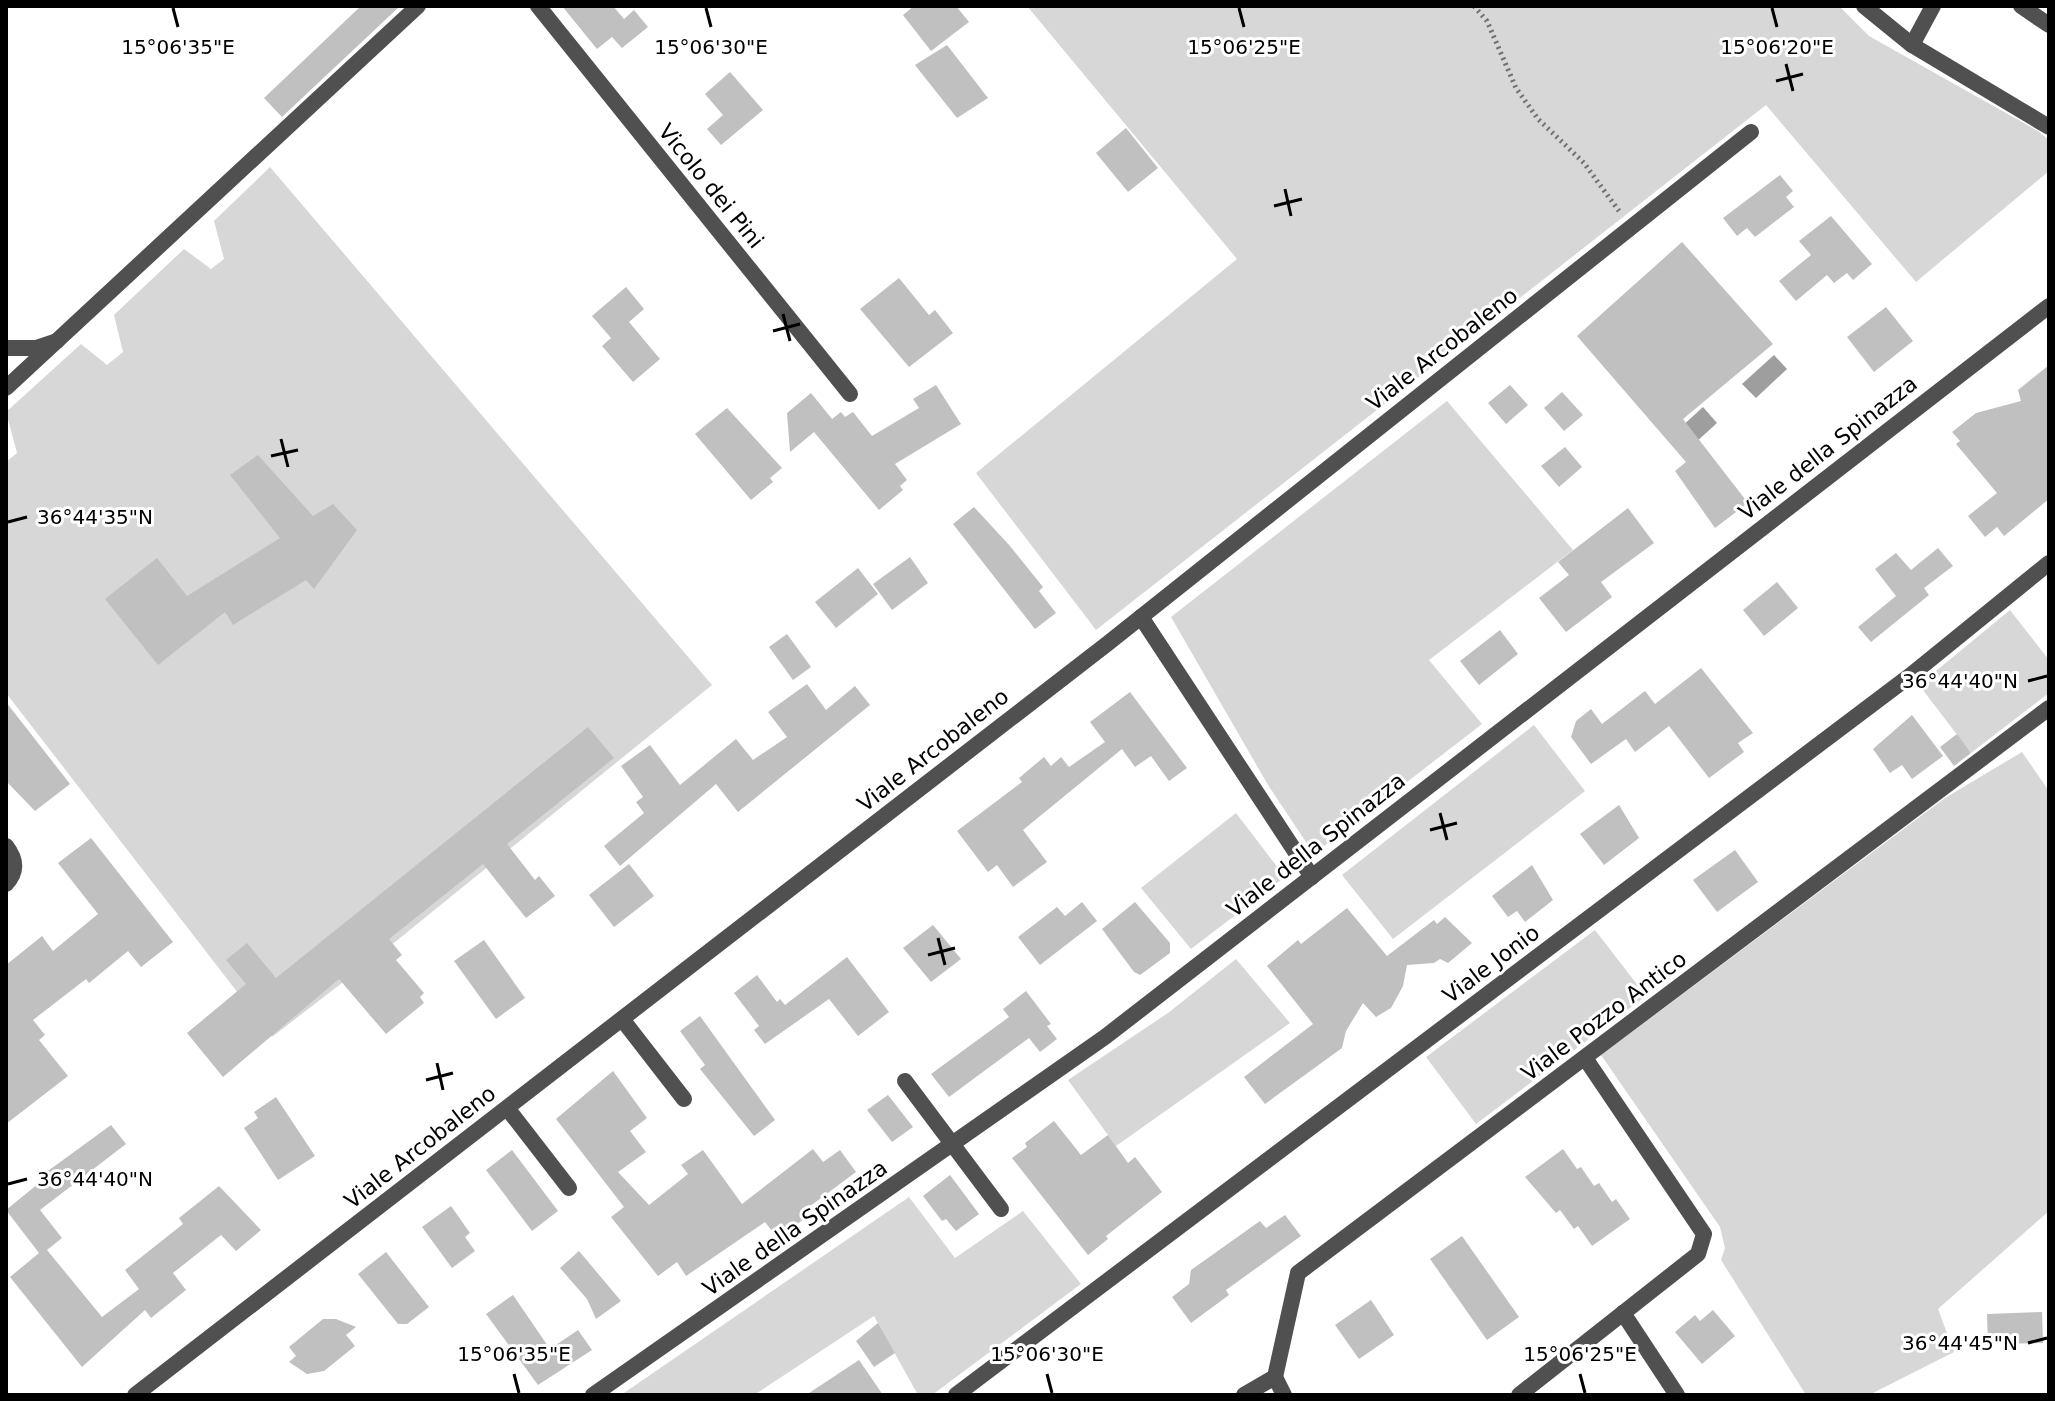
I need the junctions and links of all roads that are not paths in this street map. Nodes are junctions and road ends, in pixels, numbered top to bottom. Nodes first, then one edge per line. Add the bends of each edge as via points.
1 (418, 6) edge
2 (538, 6) edge
3 (1864, 6) edge
4 (1933, 6) edge
5 (2021, 6) edge
6 (2049, 25) edge
7 (1912, 45) junction
8 (2049, 127) edge
9 (1751, 132) dead end
10 (2049, 306) edge
11 (62, 340) junction
12 (6, 348) edge
13 (6, 388) edge
14 (850, 394) dead end
15 (2049, 563) edge
16 (1141, 617) junction
17 (2049, 708) edge
18 (6, 846) edge
19 (1312, 877) junction
20 (6, 884) edge
21 (622, 1019) junction
22 (1585, 1058) junction
23 (905, 1081) dead end
24 (684, 1099) dead end
25 (507, 1108) junction
26 (953, 1144) junction
27 (569, 1188) dead end
28 (1001, 1209) dead end
29 (1623, 1313) junction
30 (1275, 1377) junction
31 (135, 1395) edge
32 (593, 1395) edge
33 (956, 1395) edge
34 (1244, 1395) edge
35 (1284, 1395) edge
36 (1519, 1395) edge
37 (1677, 1395) edge

1 - 11 street
2 - 14 street, Vicolo dei Pini
3 - 7 street
4 - 7 street
5 - 6 street
7 - 8 street
9 - 16 street, Viale Arcobaleno
10 - 19 street, Viale della Spinazza
11 - 12 street via 36,348
11 - 13 street
15 - 33 street, Viale Jonio via 1898,684
16 - 19 street
16 - 21 street, Viale Arcobaleno
17 - 22 street, Viale Pozzo Antico
18 - 20 street via 15,868
19 - 26 street, Viale della Spinazza via 1105,1037
21 - 24 street
21 - 25 street, Viale Arcobaleno
22 - 29 street via 1704,1234 1698,1254
22 - 30 street, Viale Pozzo Antico via 1298,1273
23 - 26 street
25 - 27 street
25 - 31 street, Viale Arcobaleno
26 - 28 street
26 - 32 street, Viale della Spinazza
29 - 36 street
29 - 37 street
30 - 34 street
30 - 35 street

